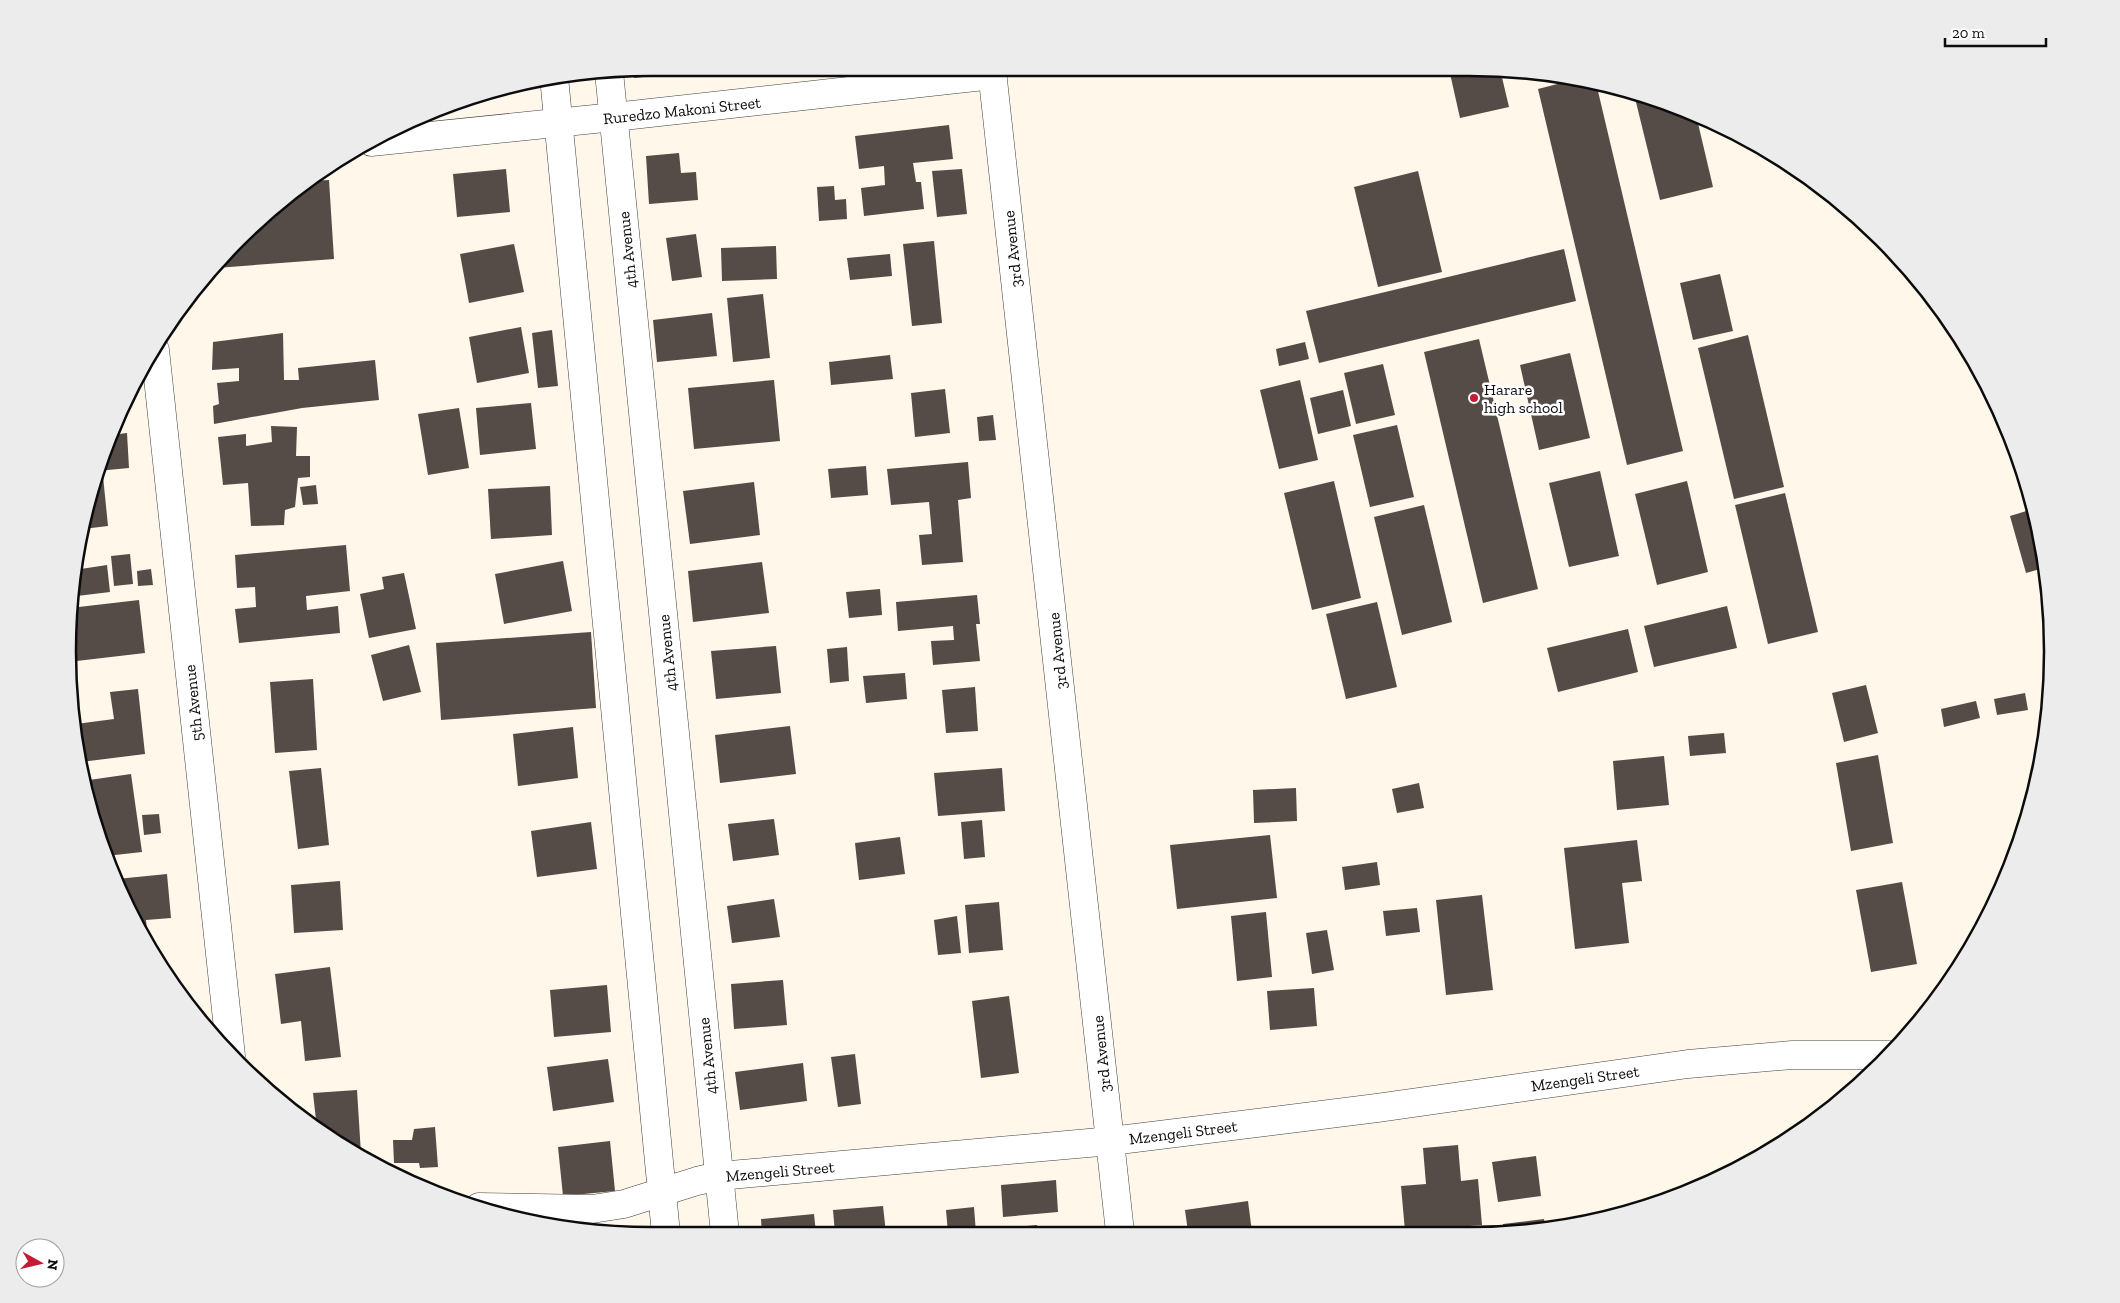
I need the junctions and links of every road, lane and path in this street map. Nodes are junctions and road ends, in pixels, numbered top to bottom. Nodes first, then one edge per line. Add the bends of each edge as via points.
1 (967, 76) edge
2 (993, 76) edge
3 (610, 77) edge
4 (555, 84) edge
5 (614, 117) junction
6 (558, 123) junction
7 (389, 140) edge
8 (156, 359) edge
9 (229, 1042) edge
10 (1878, 1055) edge
11 (1111, 1141) junction
12 (719, 1176) junction
13 (662, 1191) junction
14 (507, 1208) edge
15 (665, 1227) edge
16 (724, 1227) edge
17 (1120, 1227) edge

1 - 5 street, Ruredzo Makoni Street
2 - 11 street, 3rd Avenue
3 - 5 street, 4th Avenue
4 - 6 street
5 - 6 street, Ruredzo Makoni Street
5 - 12 street, 4th Avenue
6 - 7 street, Ruredzo Makoni Street
6 - 13 street
8 - 9 street, 5th Avenue
10 - 11 street, Mzengeli Street via 1792,1055 1688,1064
11 - 12 street, Mzengeli Street
11 - 17 street, 3rd Avenue
12 - 13 street, Mzengeli Street
12 - 16 street, 4th Avenue
13 - 14 street, Mzengeli Street via 624,1204 592,1209
13 - 15 street

